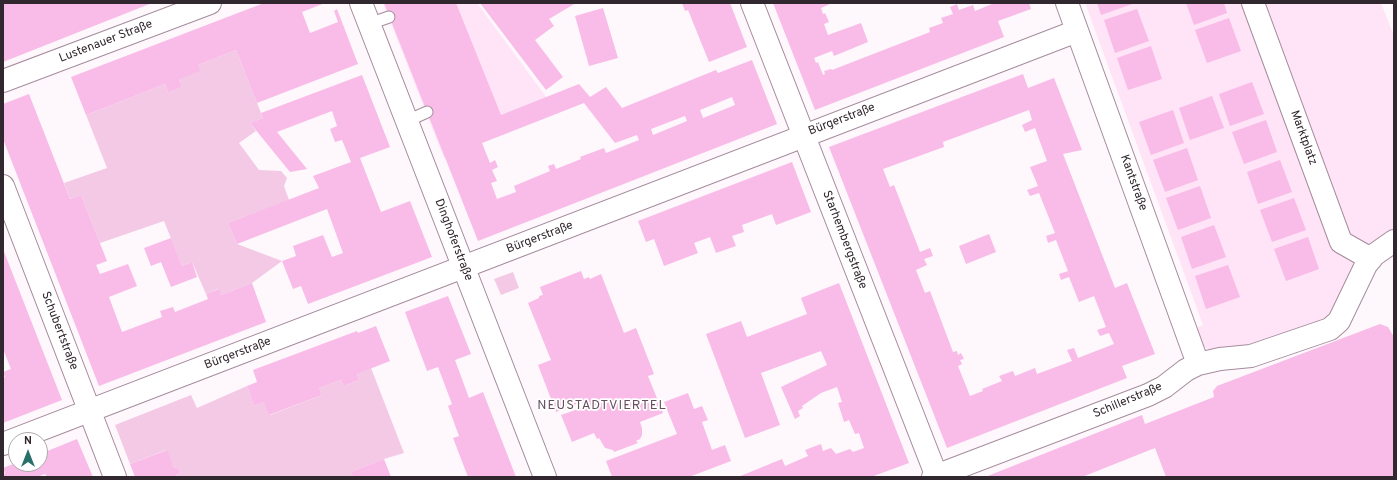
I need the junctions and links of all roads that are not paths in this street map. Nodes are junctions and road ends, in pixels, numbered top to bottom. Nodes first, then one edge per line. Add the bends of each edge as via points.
1 (210, 3) edge
2 (361, 3) edge
3 (752, 3) edge
4 (1067, 3) edge
5 (1253, 3) edge
6 (1077, 31) junction
7 (3, 81) edge
8 (427, 112) dead end
9 (407, 121) junction
10 (803, 135) junction
11 (3, 186) edge
12 (1394, 242) edge
13 (1371, 259) junction
14 (464, 267) junction
15 (1198, 364) junction
16 (89, 411) junction
17 (3, 444) edge
18 (115, 477) edge
19 (545, 477) edge
20 (935, 477) edge

1 - 7 street, Lustenauer Straße
2 - 9 street, Dinghoferstraße via 379,20
3 - 10 street, Starhembergstraße
4 - 6 street, Kantstraße
5 - 13 street, Marktplatz via 1341,242
6 - 10 street, Bürgerstraße
6 - 15 street, Kantstraße
8 - 9 lane
9 - 14 street, Dinghoferstraße
10 - 14 street, Bürgerstraße
10 - 20 street, Starhembergstraße
11 - 16 street, Schubertstraße
12 - 13 street, Schillerstraße
13 - 15 street, Schillerstraße via 1339,321 1330,329 1251,356
14 - 16 street, Bürgerstraße
14 - 19 street, Dinghoferstraße
15 - 20 street, Schillerstraße via 1148,395
16 - 17 street, Bürgerstraße
16 - 18 street, Schubertstraße

